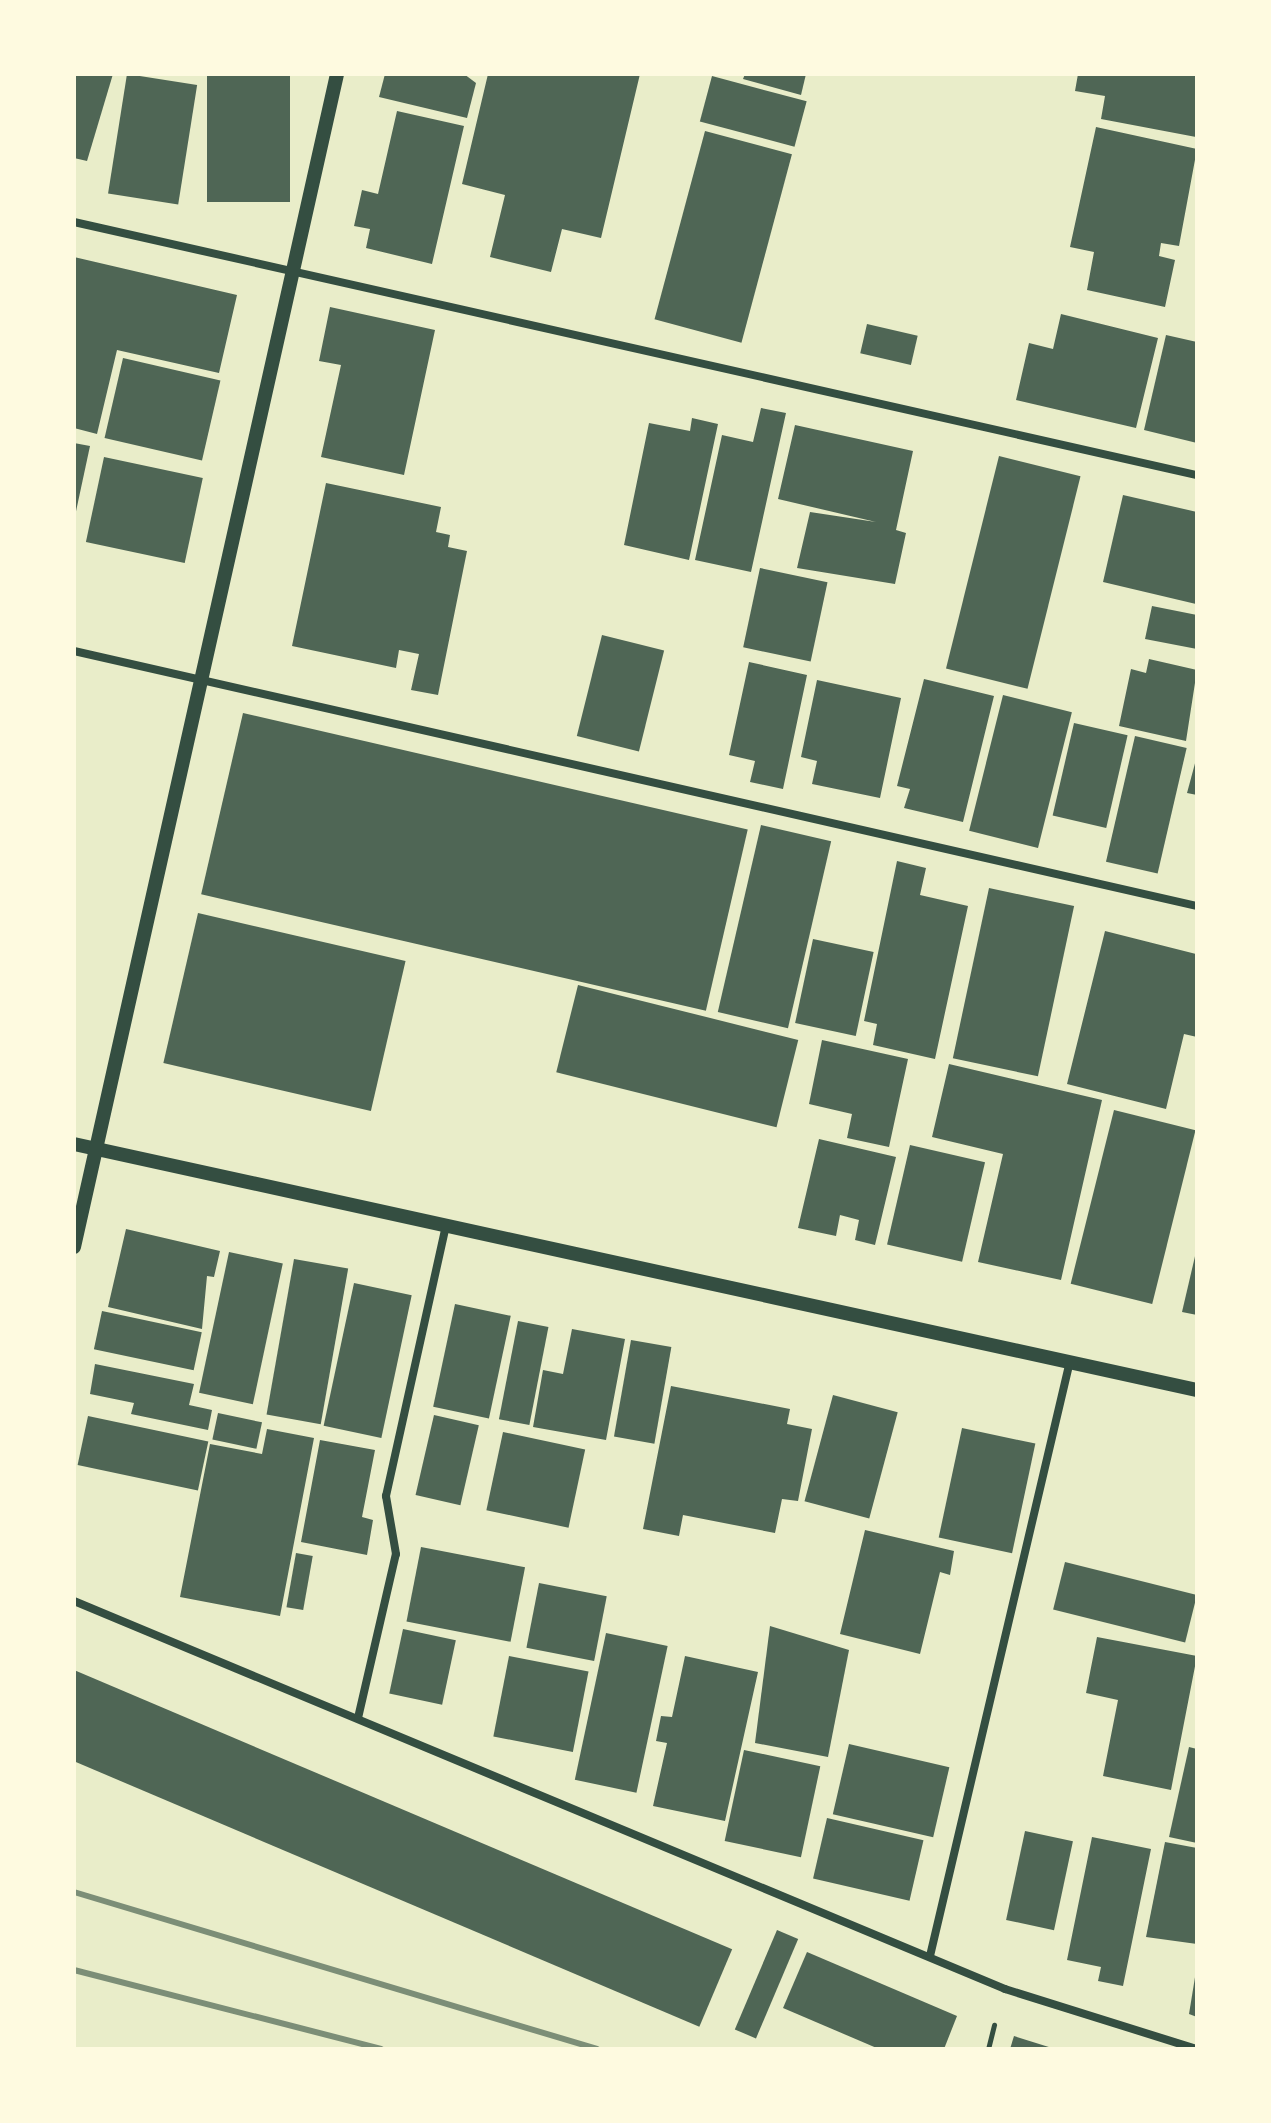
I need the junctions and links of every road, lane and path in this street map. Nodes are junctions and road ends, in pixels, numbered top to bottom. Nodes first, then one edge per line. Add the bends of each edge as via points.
1 (337, 74) edge
2 (74, 222) edge
3 (291, 273) junction
4 (1197, 475) edge
5 (74, 651) edge
6 (201, 680) junction
7 (1197, 906) edge
8 (74, 1144) edge
9 (96, 1149) junction
10 (446, 1225) junction
11 (74, 1247) edge
12 (1070, 1360) junction
13 (1197, 1390) edge
14 (74, 1601) edge
15 (358, 1718) junction
16 (930, 1956) junction
17 (1197, 2049) edge

1 - 3 street
2 - 3 street
3 - 4 street
3 - 6 street
5 - 6 street
6 - 7 street
6 - 9 street
8 - 9 street
9 - 10 street
9 - 11 street
10 - 12 street
10 - 15 street via 386,1496 396,1554
12 - 13 street
12 - 16 street
14 - 15 street
15 - 16 street
16 - 17 street via 1005,1989

